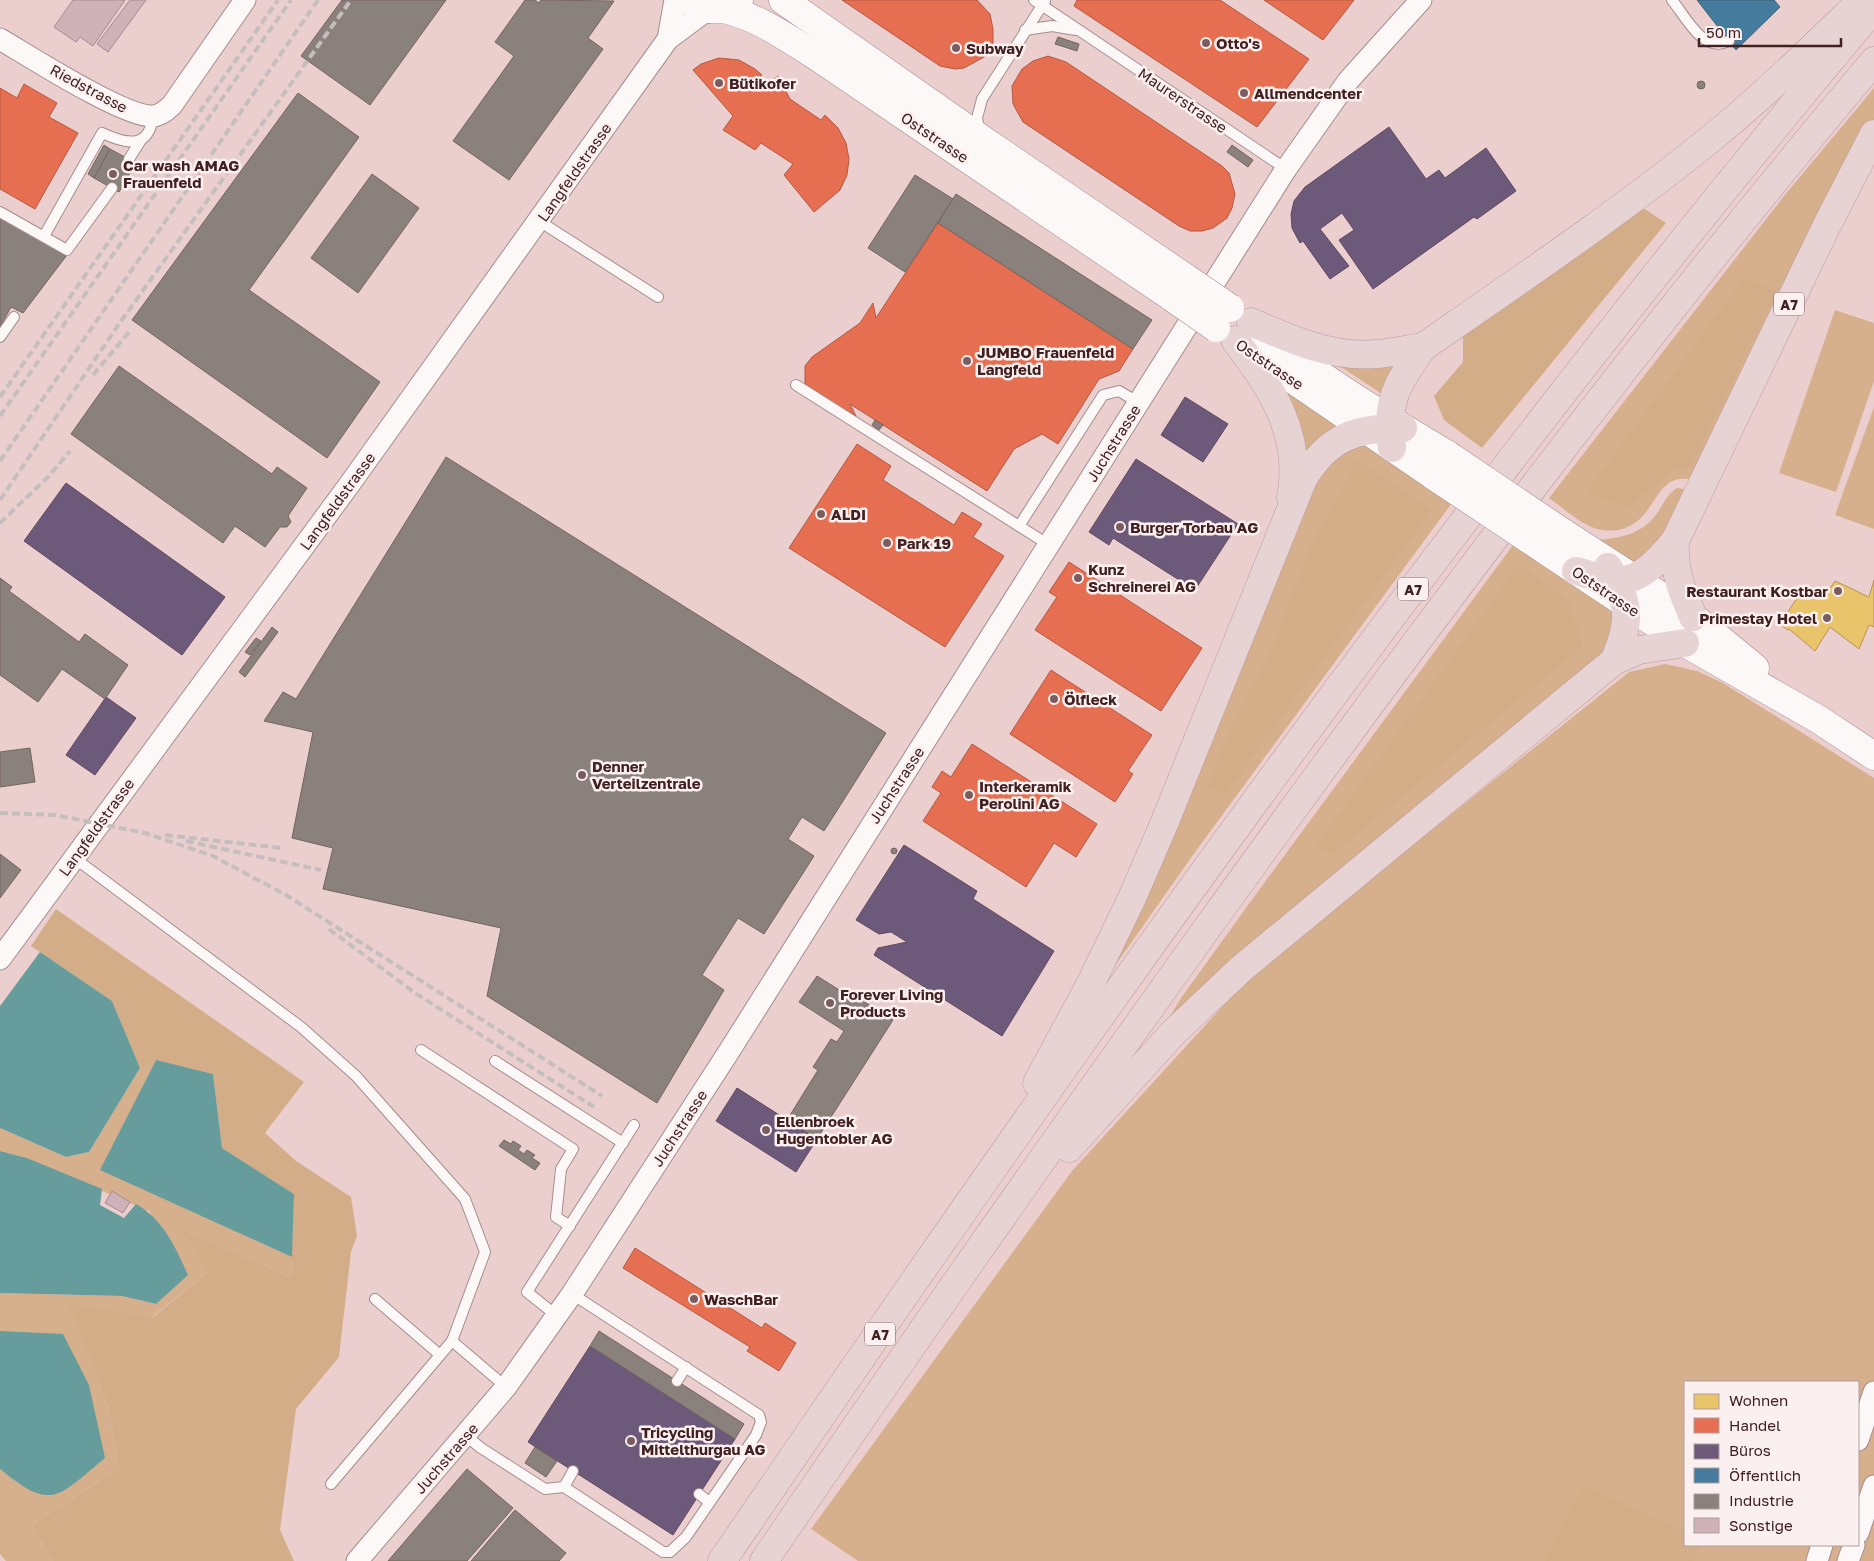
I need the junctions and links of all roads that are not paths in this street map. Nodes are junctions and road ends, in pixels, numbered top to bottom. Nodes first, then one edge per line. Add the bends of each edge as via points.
1 (245, 0) edge
2 (676, 0) edge
3 (783, 0) edge
4 (1421, 0) edge
5 (1672, 0) edge
6 (1862, 0) edge
7 (1040, 2) edge
8 (714, 4) edge
9 (1874, 8) edge
10 (1025, 30) junction
11 (1080, 31) junction
12 (0, 39) edge
13 (668, 39) junction
14 (1729, 41) dead end
15 (1874, 61) edge
16 (153, 116) junction
17 (1874, 134) edge
18 (141, 140) junction
19 (983, 140) junction
20 (129, 160) dead end
21 (1286, 170) junction
22 (112, 188) dead end
23 (0, 212) edge
24 (539, 221) junction
25 (44, 236) junction
26 (1180, 288) junction
27 (658, 296) dead end
28 (14, 317) dead end
29 (1233, 324) junction
30 (0, 337) edge
31 (1423, 347) junction
32 (796, 384) dead end
33 (1139, 403) junction
34 (1388, 430) junction
35 (1289, 510) junction
36 (1019, 526) junction
37 (1674, 541) junction
38 (1555, 542) junction
39 (1049, 545) junction
40 (1576, 570) joint
41 (1620, 581) junction
42 (1694, 618) junction
43 (1686, 643) junction
44 (1614, 661) junction
45 (1818, 719) junction
46 (1874, 756) edge
47 (74, 857) junction
48 (0, 958) edge
49 (421, 1050) dead end
50 (495, 1061) dead end
51 (634, 1126) dead end
52 (623, 1143) junction
53 (979, 1191) junction
54 (570, 1226) junction
55 (983, 1245) junction
56 (572, 1294) junction
57 (375, 1299) dead end
58 (556, 1316) junction
59 (452, 1341) junction
60 (440, 1356) junction
61 (686, 1367) junction
62 (677, 1381) dead end
63 (506, 1387) junction
64 (1874, 1392) edge
65 (465, 1435) junction
66 (1859, 1437) edge
67 (573, 1472) dead end
68 (331, 1484) dead end
69 (1874, 1486) edge
70 (564, 1487) junction
71 (699, 1494) dead end
72 (709, 1502) junction
73 (1859, 1530) edge
74 (1822, 1546) edge
75 (1854, 1546) edge
76 (357, 1561) edge
77 (722, 1561) edge
78 (764, 1561) edge
79 (1817, 1561) edge
80 (1848, 1561) edge

1 - 16 street via 172,105
2 - 13 street, Langfeldstrasse
3 - 19 main road, Oststrasse
4 - 21 street, Juchstrasse via 1348,81
5 - 14 lane via 1703,39 1715,44
6 - 31 highway via 1766,91 1703,145
7 - 10 lane, Maurerstrasse
7 - 11 lane, Maurerstrasse
8 - 13 street, Langfeldstrasse
8 - 26 main road, Oststrasse via 772,28
9 - 53 highway, A7 via 1664,261 1406,597 1246,815
10 - 11 lane, Maurerstrasse via 1052,26
10 - 19 lane, Maurerstrasse via 982,99 977,118
11 - 21 lane, Maurerstrasse
12 - 16 street, Riedstrasse via 125,109
13 - 24 street, Langfeldstrasse
15 - 55 highway, A7 via 1655,329 1437,613 1162,990
16 - 18 lane via 151,129
17 - 37 highway, A7
18 - 20 lane
18 - 25 lane via 123,143 102,134
19 - 26 main road, Oststrasse
21 - 33 street, Juchstrasse
22 - 25 lane via 68,250
23 - 25 lane
24 - 27 lane
24 - 47 street, Langfeldstrasse via 349,486
26 - 29 main road, Oststrasse, bridge
28 - 30 lane
29 - 31 highway via 1331,352 1377,354
29 - 34 main road, Oststrasse via 1286,352
29 - 35 highway, A7 via 1286,421 1294,474
31 - 34 highway via 1393,395
32 - 36 lane
33 - 36 lane via 1119,391 1103,395
33 - 39 street, Juchstrasse
34 - 35 highway, A7 via 1342,439 1321,454 1303,479
34 - 38 main road, Oststrasse, bridge
35 - 53 highway, A7 via 1132,898 1090,985
36 - 39 lane
37 - 41 highway, A7 via 1650,568
37 - 42 highway, A7 via 1677,579
38 - 40 main road, Oststrasse
38 - 41 main road, Oststrasse
39 - 56 street, Juchstrasse
40 - 41 highway
41 - 42 main road, Oststrasse
41 - 43 main road, Oststrasse
41 - 44 highway, A7 via 1625,635
42 - 45 main road, Oststrasse
43 - 44 highway, A7 via 1639,650
43 - 45 main road, Oststrasse
44 - 55 highway, A7 via 1209,997
45 - 46 main road, Oststrasse
47 - 48 street, Langfeldstrasse
47 - 59 lane via 301,1027 356,1076 465,1199 485,1252
49 - 54 lane via 573,1149 561,1169 556,1218
50 - 52 lane
51 - 52 lane
52 - 54 lane
53 - 77 highway, A7
54 - 58 lane via 528,1292
55 - 78 highway, A7
56 - 58 street, Juchstrasse
56 - 61 lane
57 - 60 lane
58 - 63 street, Juchstrasse
59 - 60 lane
59 - 63 lane
60 - 68 lane
61 - 62 lane
61 - 72 lane via 754,1410 761,1422
63 - 65 street, Juchstrasse
64 - 66 street
65 - 70 lane via 545,1489
65 - 76 street, Juchstrasse
67 - 70 lane
69 - 73 street
70 - 72 lane via 663,1552 670,1552 678,1546
71 - 72 lane
74 - 79 street
75 - 80 street

